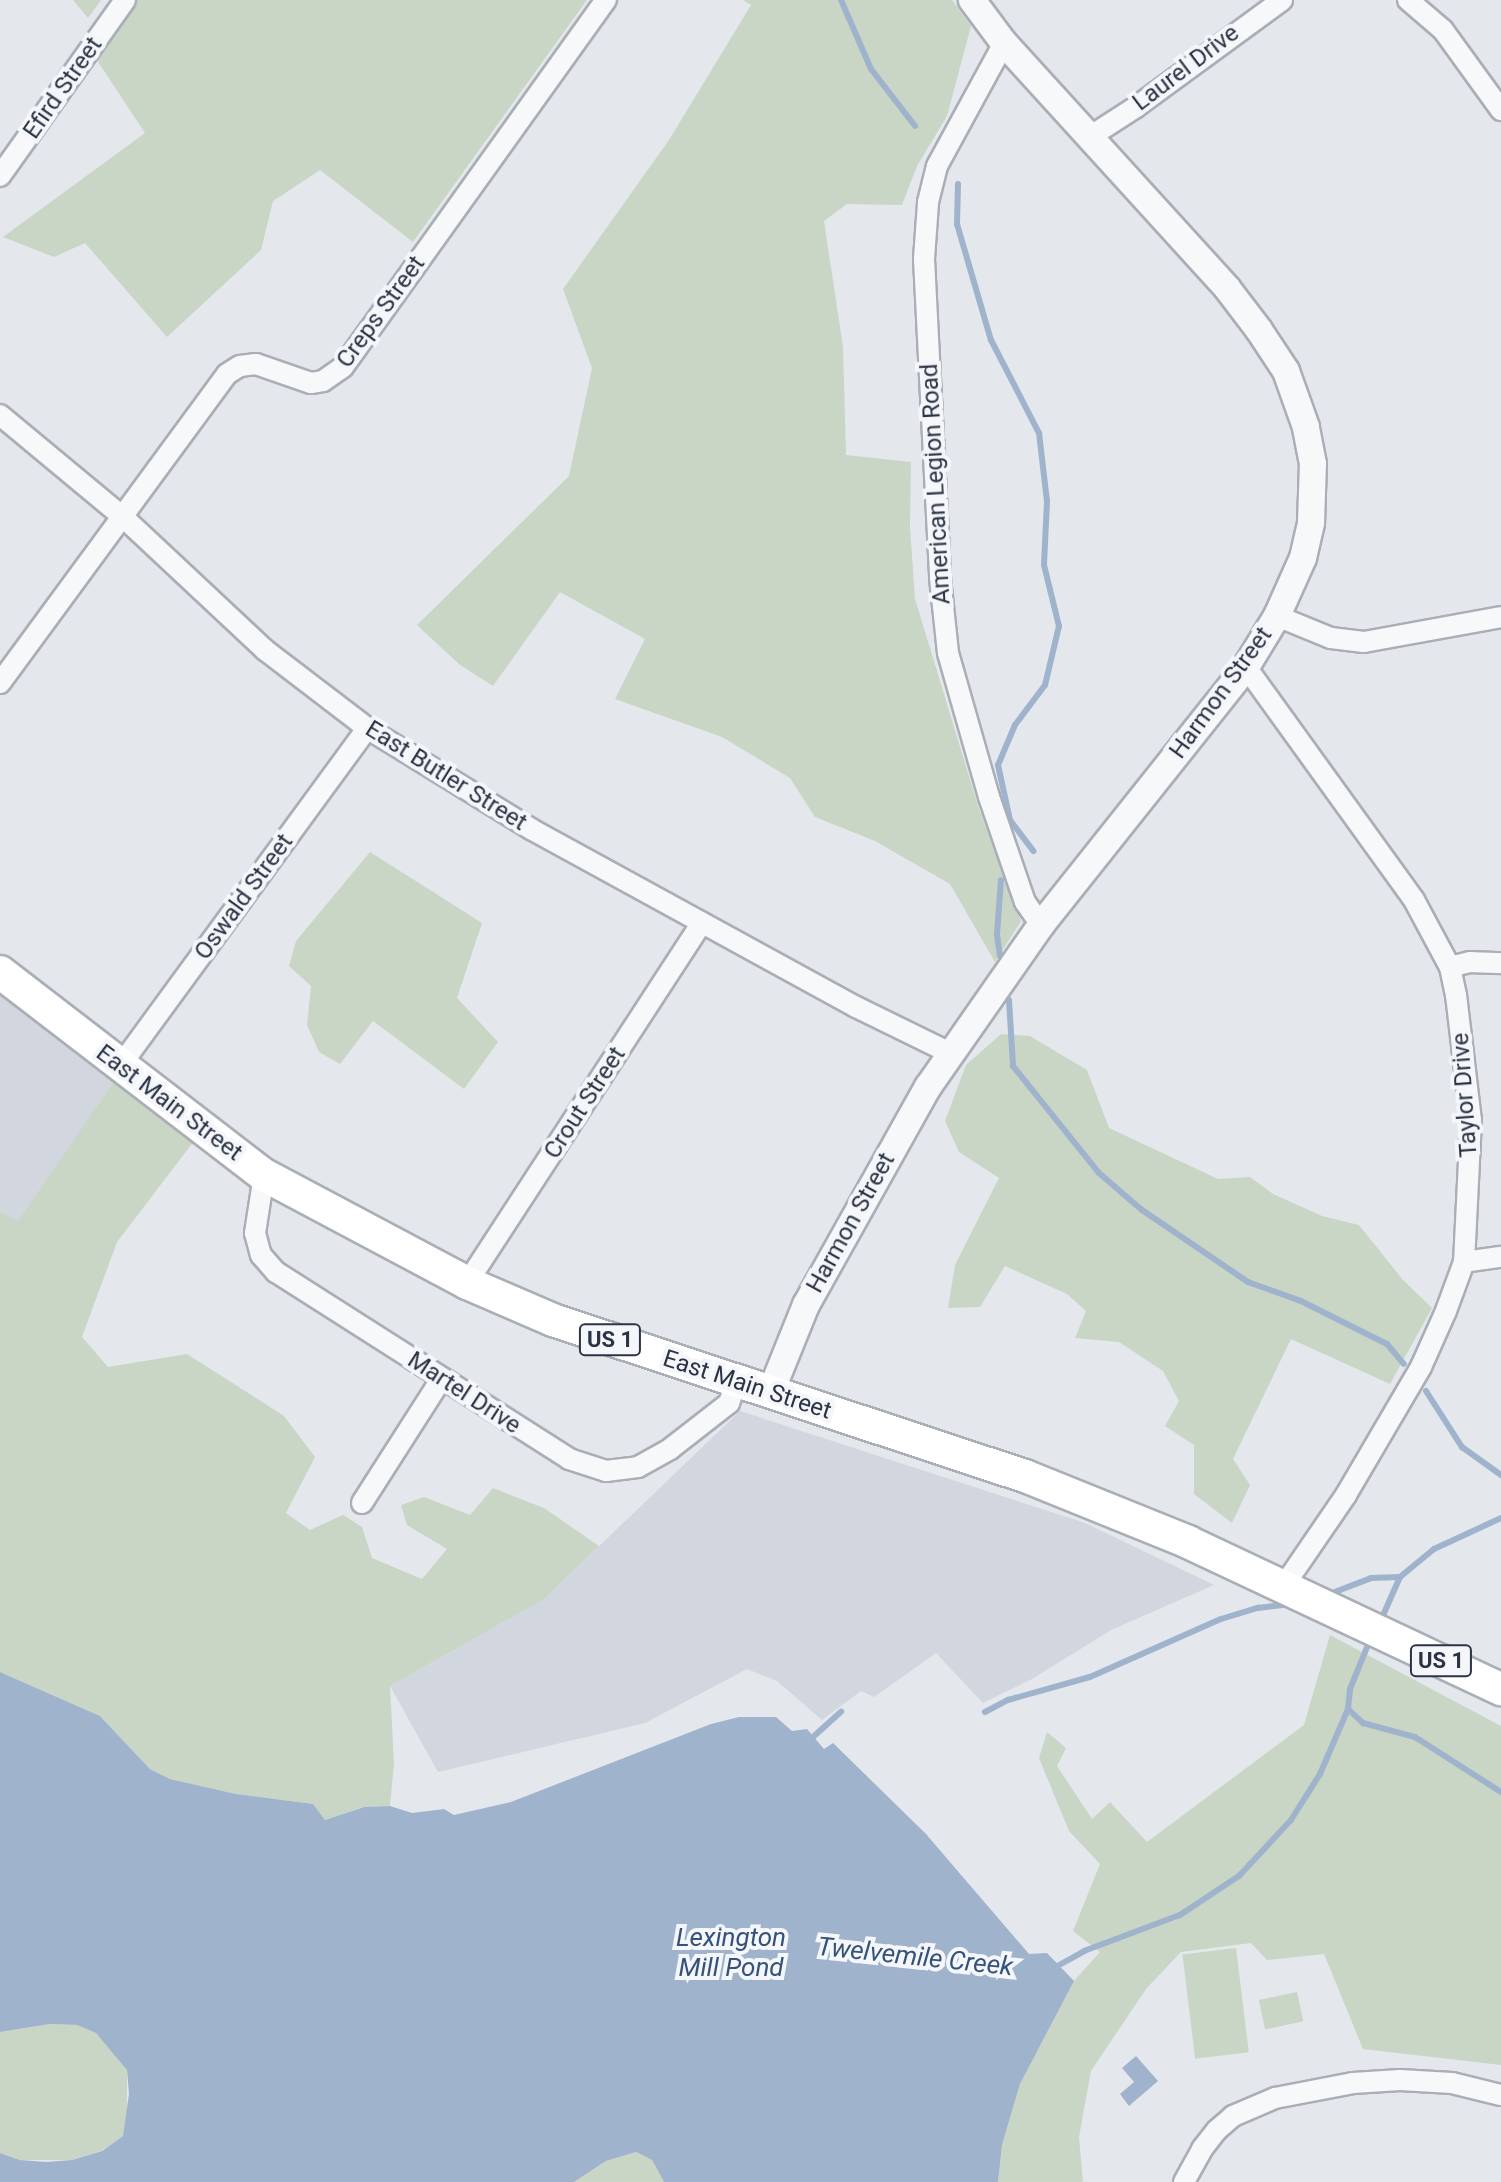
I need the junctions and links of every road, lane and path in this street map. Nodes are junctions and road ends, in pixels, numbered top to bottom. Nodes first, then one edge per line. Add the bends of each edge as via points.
1 (125, 0) edge
2 (606, 0) edge
3 (972, 0) edge
4 (1282, 0) edge
5 (1408, 0) edge
6 (1004, 43) junction
7 (1501, 110) edge
8 (1091, 136) junction
9 (0, 176) edge
10 (0, 415) edge
11 (123, 517) junction
12 (1277, 616) junction
13 (1501, 617) edge
14 (1246, 667) junction
15 (0, 683) edge
16 (367, 728) junction
17 (702, 923) junction
18 (1041, 925) junction
19 (1501, 963) edge
20 (1450, 967) junction
21 (0, 972) edge
22 (950, 1053) junction
23 (120, 1066) junction
24 (264, 1175) junction
25 (1501, 1257) edge
26 (1464, 1262) junction
27 (467, 1283) junction
28 (442, 1378) junction
29 (736, 1383) junction
30 (770, 1394) junction
31 (362, 1503) dead end
32 (1292, 1591) junction
33 (1501, 1689) edge
34 (1501, 2095) edge
35 (1184, 2182) edge

1 - 9 street, Efird Street
2 - 11 street, Creps Street via 343,367 311,383 256,364 227,374
3 - 6 street, Harmon Street
4 - 8 street, Laurel Drive
5 - 7 street via 1443,30
6 - 8 street, Harmon Street
6 - 18 street, American Legion Road via 937,166 924,259 948,653 989,797 1025,902
8 - 12 street, Harmon Street via 1227,288 1286,371 1299,403 1313,464 1311,523 1303,558
10 - 11 street, East Butler Street
11 - 15 street, Creps Street
11 - 16 street, East Butler Street via 265,650
12 - 13 street via 1323,636 1364,642
12 - 14 street, Harmon Street
14 - 18 street, Harmon Street
14 - 20 street, Taylor Drive via 1414,900
16 - 17 street, East Butler Street via 531,829
16 - 23 street, Oswald Street
17 - 22 street, East Butler Street
17 - 27 street, Crout Street
18 - 22 street, Harmon Street
19 - 20 street
20 - 26 street, Taylor Drive via 1471,1120
21 - 23 main road, East Main Street / US 1
22 - 30 street, Harmon Street via 806,1305
23 - 24 main road, East Main Street / US 1
24 - 27 main road, East Main Street / US 1
24 - 28 street, Martel Drive via 255,1233 261,1255 276,1272
25 - 26 street
26 - 32 street, Taylor Drive via 1421,1367
27 - 29 main road, East Main Street / US 1 via 553,1320
28 - 29 street, Martel Drive via 569,1459 606,1471 638,1467 670,1449 729,1403
28 - 31 street
29 - 30 main road, East Main Street / US 1
30 - 32 main road, East Main Street / US 1 via 1025,1476
32 - 33 main road, East Main Street / US 1
34 - 35 street via 1452,2083 1400,2080 1275,2098 1233,2116 1217,2130

